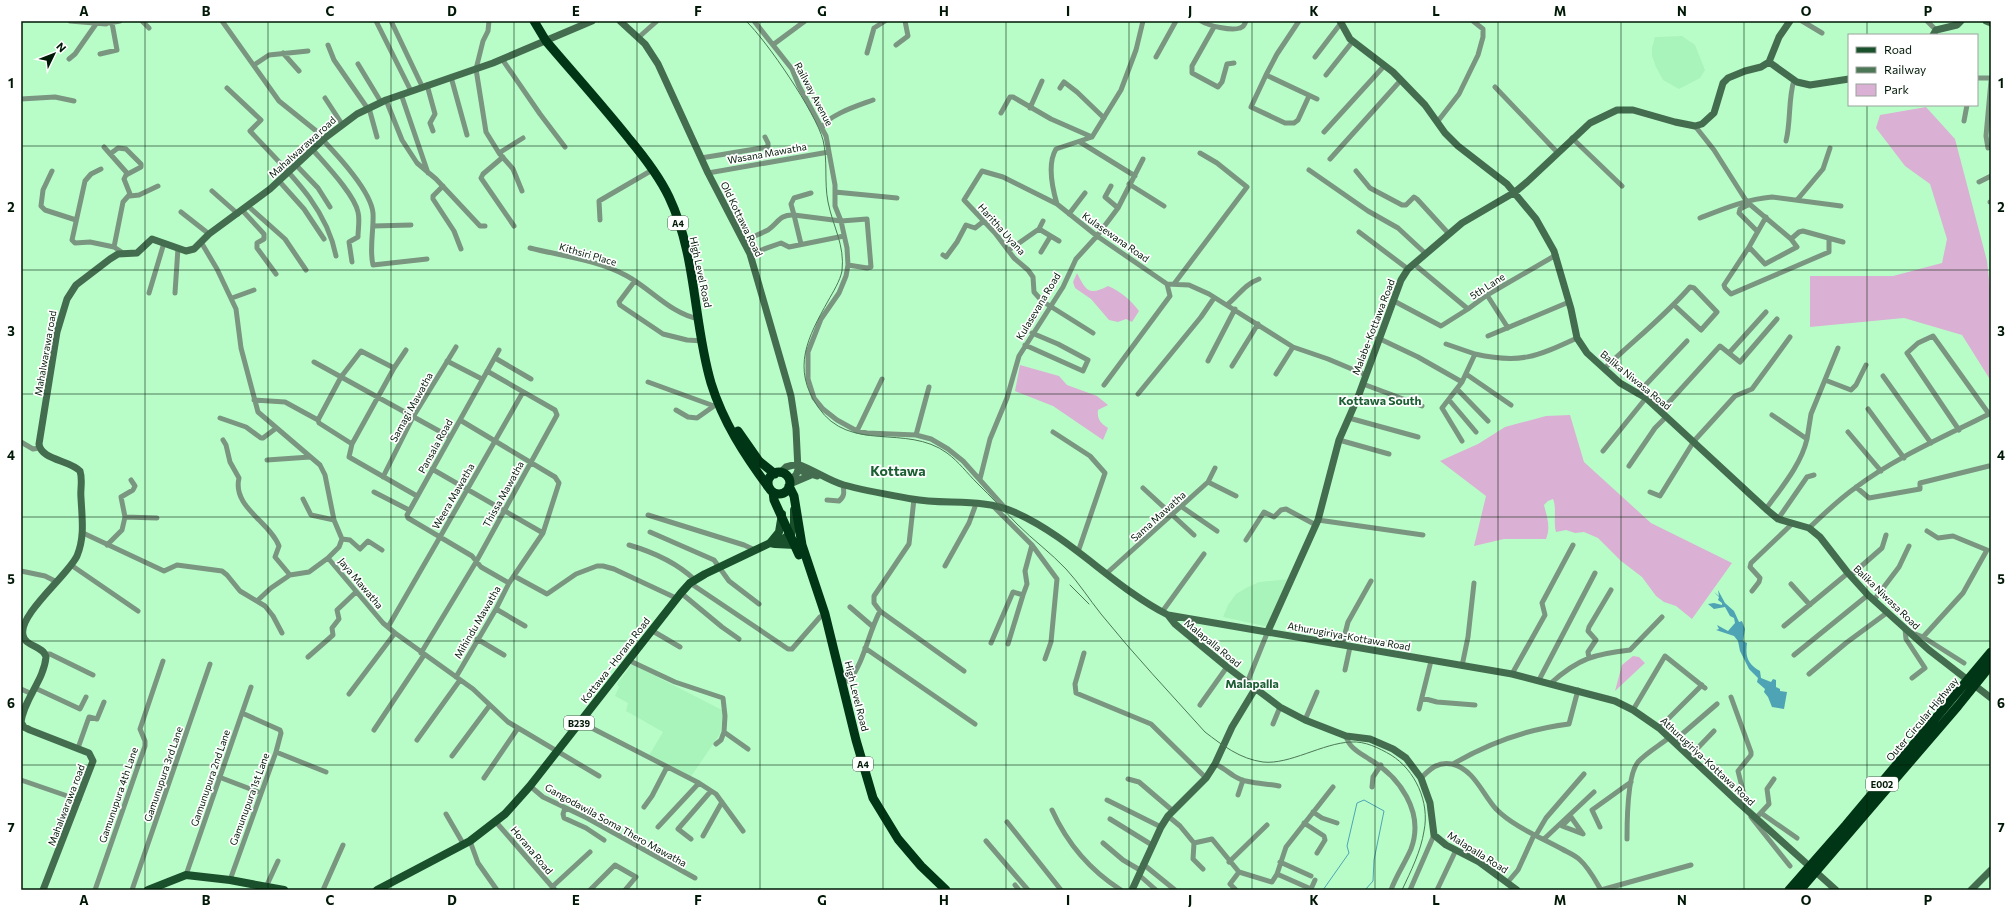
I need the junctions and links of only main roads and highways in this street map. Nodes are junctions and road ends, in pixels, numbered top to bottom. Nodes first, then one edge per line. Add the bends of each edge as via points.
1 (535, 21) edge
2 (654, 168) junction
3 (777, 473) junction
4 (789, 484) junction
5 (771, 490) junction
6 (795, 506) junction
7 (782, 514) junction
8 (791, 534) junction
9 (772, 544) junction
10 (796, 545) junction
11 (1991, 652) edge
12 (1991, 665) edge
13 (920, 867) junction
14 (160, 888) edge
15 (148, 890) edge
16 (284, 890) edge
17 (377, 890) edge
18 (942, 890) edge
19 (946, 890) edge
20 (1789, 890) edge
21 (1800, 890) edge

1 - 2 highway, High Level Road / A4
2 - 3 highway, High Level Road / A4 via 672,196 686,239 696,279 703,326 723,402 758,461
2 - 5 highway, High Level Road / A4 via 677,219 693,279 716,405 744,452
3 - 4 highway via 786,476
3 - 5 highway via 769,481
4 - 5 highway via 782,494
4 - 6 highway, High Level Road / A4
5 - 7 highway, High Level Road / A4
6 - 8 main road
6 - 13 highway, High Level Road / A4 via 802,545 825,614 873,798 898,839
7 - 8 highway, High Level Road / A4
7 - 9 main road via 779,532
8 - 9 main road, Kottawa - Horana Road / B239
8 - 10 highway, High Level Road / A4
9 - 10 main road, B239
9 - 17 main road, Kottawa - Horana Road / B239 via 719,566 693,581 678,595 530,786 496,822 467,843
10 - 13 highway, High Level Road / A4 via 832,655 868,793 896,840
11 - 20 highway, Outer Circular Highway / E002
12 - 21 highway, Outer Circular Highway / E002
13 - 18 highway, High Level Road / A4
13 - 19 highway, High Level Road / A4
14 - 15 main road
14 - 16 main road via 186,875

